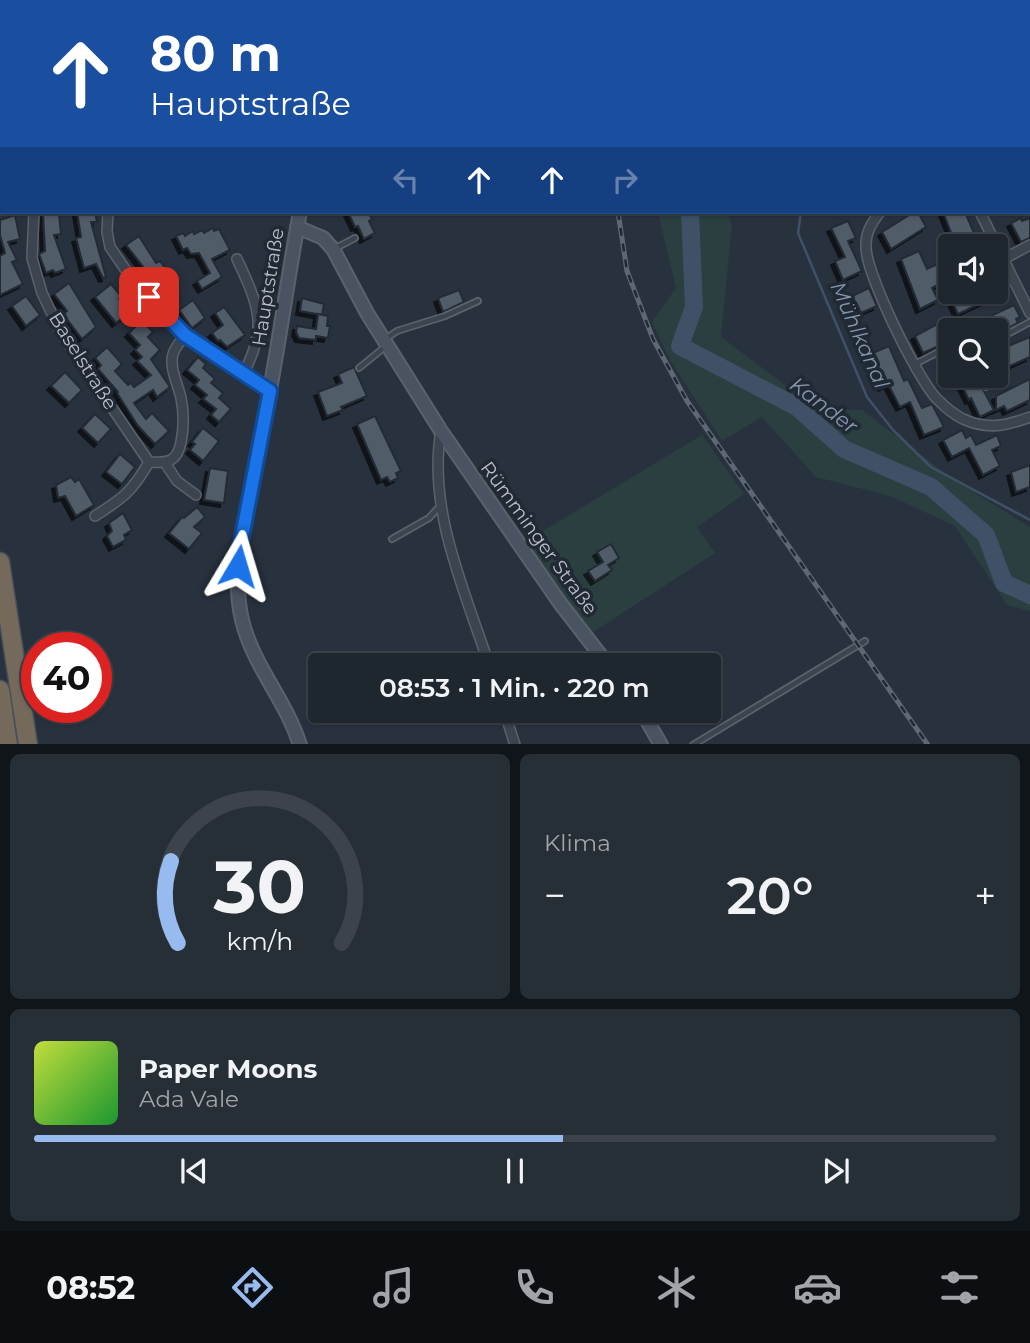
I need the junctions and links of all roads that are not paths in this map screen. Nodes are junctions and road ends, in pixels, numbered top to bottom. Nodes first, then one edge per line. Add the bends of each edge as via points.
1 (34, 214) edge
2 (108, 214) edge
3 (300, 214) edge
4 (879, 214) edge
5 (981, 214) edge
6 (297, 227) junction
7 (989, 234) edge
8 (355, 238) dead end
9 (1030, 245) edge
10 (333, 249) junction
11 (1008, 256) edge
12 (237, 260) dead end
13 (1008, 274) edge
14 (478, 301) dead end
15 (1030, 313) edge
16 (1030, 322) edge
17 (1008, 334) edge
18 (185, 335) junction
19 (385, 343) junction
20 (938, 352) edge
21 (915, 364) junction
22 (359, 368) dead end
23 (243, 374) junction
24 (270, 391) junction
25 (1030, 417) edge
26 (440, 431) junction
27 (149, 462) junction
28 (165, 463) junction
29 (196, 495) dead end
30 (440, 506) junction
31 (95, 516) dead end
32 (392, 539) dead end
33 (0, 562) edge
34 (865, 641) dead end
35 (485, 653) edge
36 (599, 653) edge
37 (0, 690) edge
38 (508, 723) edge
39 (649, 723) edge
40 (8, 744) edge
41 (28, 744) edge
42 (300, 744) edge
43 (515, 744) edge
44 (661, 744) edge
45 (692, 744) edge

1 - 27 street, Baselstraße via 32,258 42,293 61,333
2 - 18 street via 110,247 125,270
3 - 6 main road, Hauptstraße
4 - 21 street via 869,228 865,247 870,269
5 - 7 street
6 - 10 main road, Rümminger Straße via 323,238
6 - 24 main road, Hauptstraße
8 - 10 lane
9 - 11 street
10 - 19 main road, Rümminger Straße
12 - 23 street via 256,301 259,321 256,344
13 - 15 street
14 - 19 lane via 397,331
16 - 17 lane
18 - 23 street
18 - 28 street via 172,362 185,426 180,449
19 - 22 lane
19 - 26 main road, Rümminger Straße
20 - 21 lane
21 - 25 street via 936,399 961,418 1006,426
23 - 24 street
24 - 42 main road, Hauptstraße via 237,584 255,658
26 - 30 street via 436,456
26 - 36 main road, Rümminger Straße
27 - 28 street
27 - 31 street via 136,486
28 - 29 street via 177,481
30 - 32 lane via 429,518
30 - 35 street
33 - 41 highway
34 - 45 lane
37 - 40 highway
38 - 43 street
39 - 44 main road

